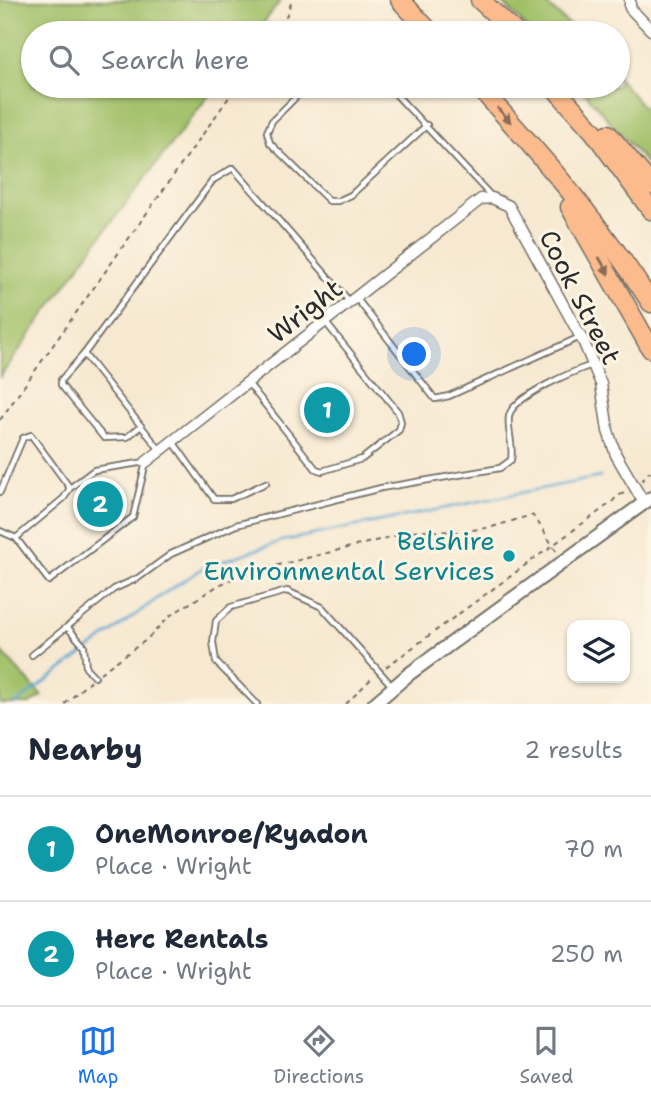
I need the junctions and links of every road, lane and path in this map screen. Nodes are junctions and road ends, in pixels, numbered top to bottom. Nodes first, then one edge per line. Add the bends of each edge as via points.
1 (292, 0) edge
2 (400, 0) edge
3 (479, 0) edge
4 (630, 0) edge
5 (282, 21) edge
6 (420, 21) edge
7 (497, 21) edge
8 (503, 21) edge
9 (651, 30) edge
10 (228, 98) edge
11 (295, 98) edge
12 (400, 98) edge
13 (489, 98) edge
14 (564, 98) edge
15 (578, 98) edge
16 (427, 125) junction
17 (531, 145) junction
18 (651, 185) edge
19 (492, 198) junction
20 (651, 210) edge
21 (353, 300) junction
22 (651, 303) edge
23 (325, 323) junction
24 (580, 337) junction
25 (651, 349) edge
26 (85, 354) junction
27 (593, 364) junction
28 (248, 383) junction
29 (0, 420) edge
30 (141, 426) junction
31 (174, 443) junction
32 (161, 451) junction
33 (146, 462) junction
34 (651, 472) edge
35 (644, 480) dead end
36 (266, 484) dead end
37 (70, 488) junction
38 (0, 492) edge
39 (622, 495) dead end
40 (647, 501) edge
41 (0, 531) edge
42 (16, 538) junction
43 (552, 545) junction
44 (564, 562) junction
45 (68, 628) junction
46 (32, 655) dead end
47 (380, 672) junction
48 (95, 677) junction
49 (393, 688) junction
50 (65, 704) edge
51 (257, 704) edge
52 (346, 704) edge
53 (374, 704) edge

1 - 5 path
2 - 6 highway
3 - 7 highway
3 - 8 highway
4 - 9 street via 630,8
10 - 29 path
11 - 16 lane via 272,121 267,132 270,143 329,201 351,195
12 - 16 lane
13 -> 17 highway
14 - 20 highway
15 - 18 highway
16 - 19 lane
17 - 22 highway via 623,258
17 -> 25 highway
19 - 21 street, Wright via 481,199
19 - 24 street, Cook Street via 509,206
21 - 23 street, Wright
21 - 24 lane via 435,398 449,396
21 - 26 lane via 233,168 213,180
23 - 28 street, Wright
23 - 28 lane via 398,412 401,422 399,430 362,459 316,469
24 - 27 street, Cook Street
26 - 30 lane
26 - 30 lane via 61,380 61,386 104,438 127,437
27 - 40 street, Cook Street via 616,455
27 - 45 lane via 528,396 512,409 511,460 500,468 381,488 236,525 171,554 114,589
28 - 31 street, Wright
30 - 32 lane
31 - 32 street, Wright
31 - 36 lane via 214,499 230,499
32 - 33 street, Wright
33 - 37 lane via 94,470
33 - 42 lane via 133,517 49,581
34 - 35 path
37 - 38 lane via 31,435 23,438
37 - 42 lane
39 - 43 path
40 - 44 street
41 - 42 lane
43 - 44 path
43 - 47 path
43 - 48 path via 532,514 460,532 419,530 243,574 171,615 146,640
44 - 49 street
45 - 46 lane
45 - 48 lane via 83,646 86,668
47 - 49 lane
47 - 51 lane via 322,607 287,591 231,607 216,621 216,662
47 - 52 path
48 - 50 path
49 - 53 street

